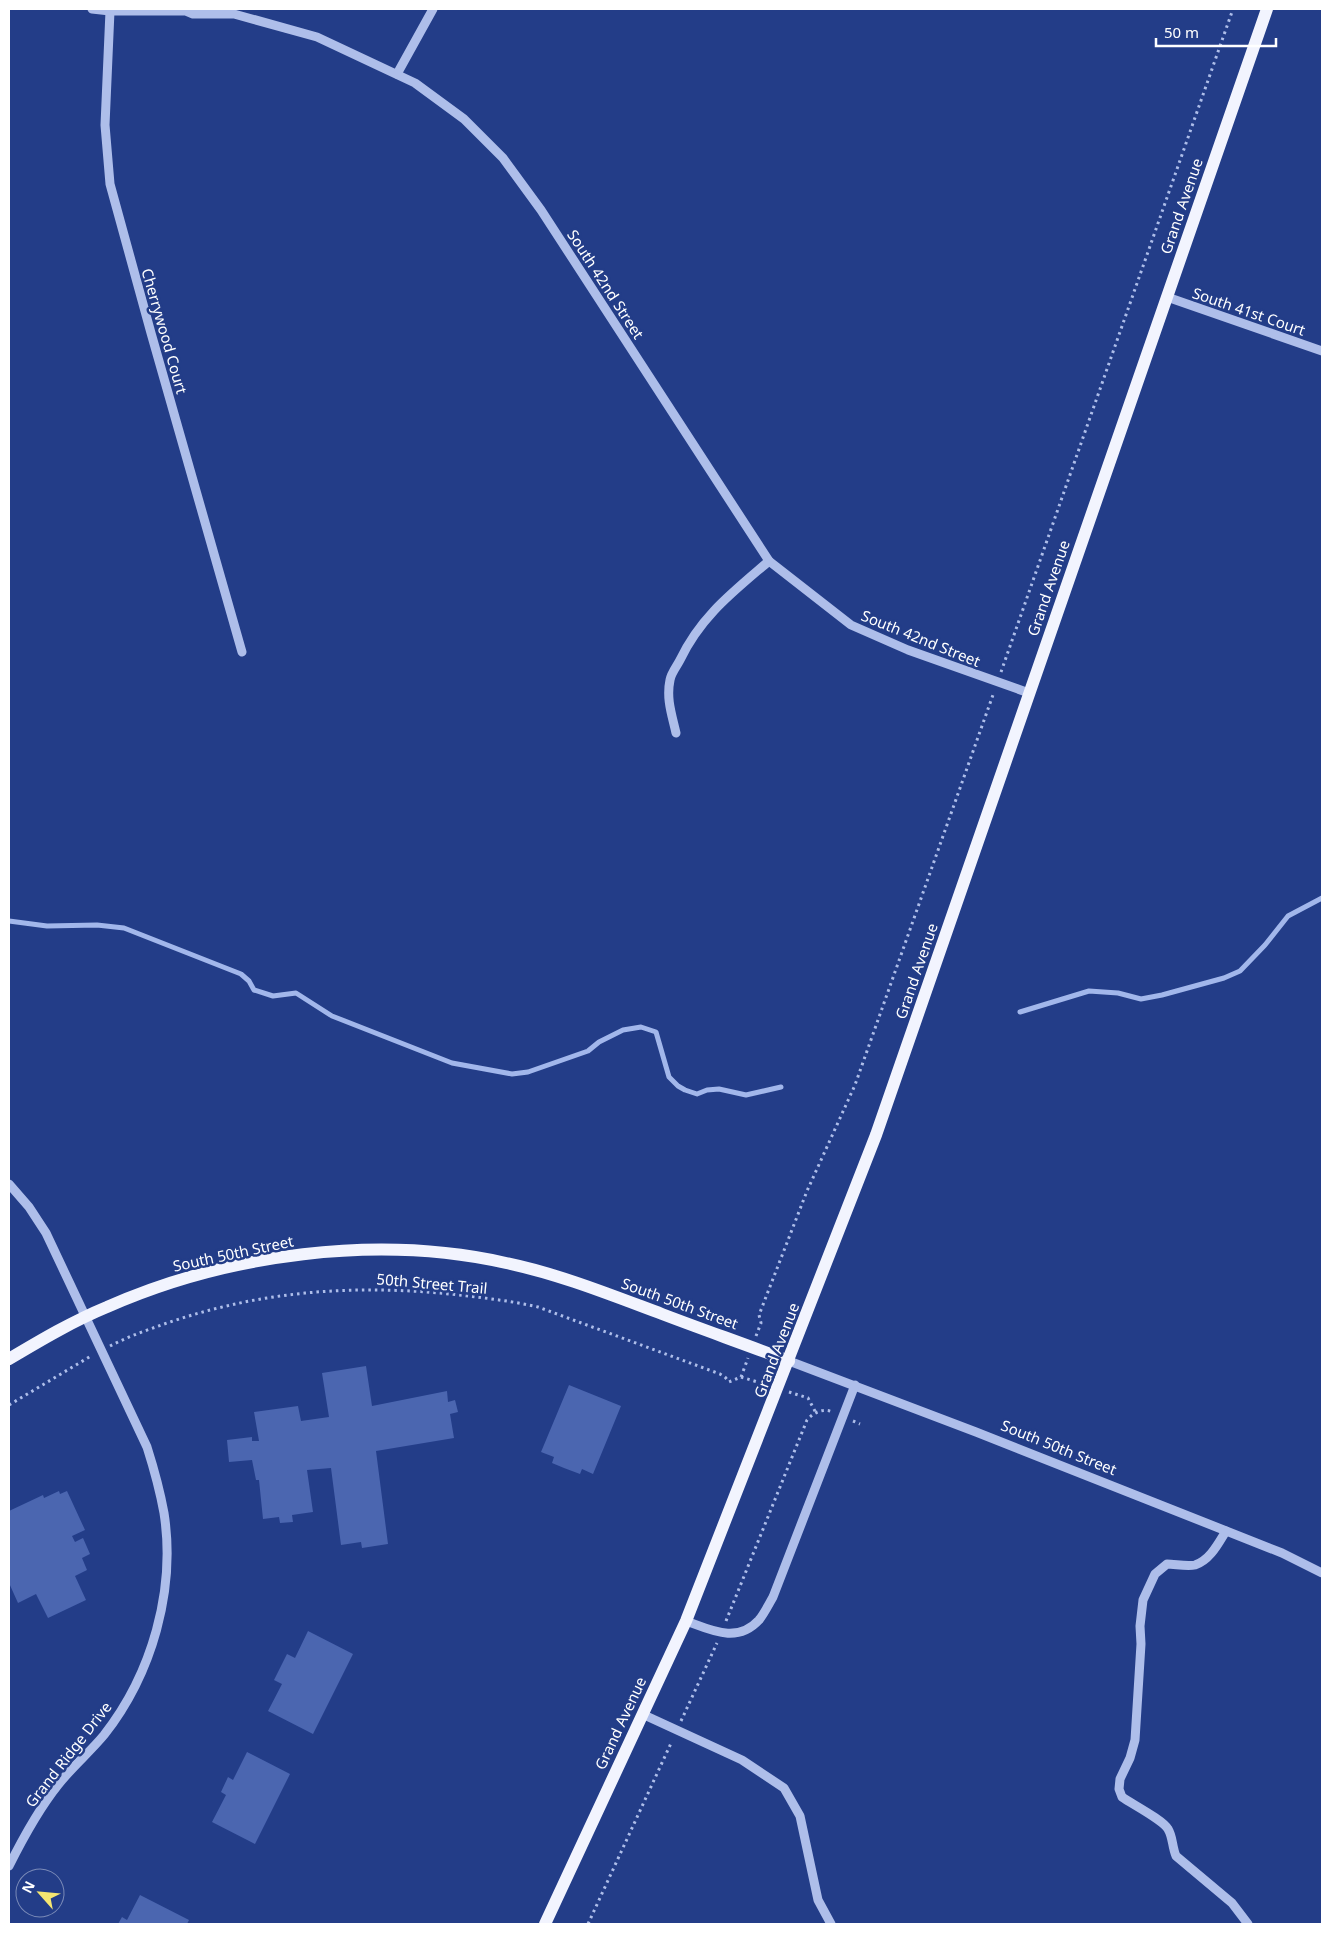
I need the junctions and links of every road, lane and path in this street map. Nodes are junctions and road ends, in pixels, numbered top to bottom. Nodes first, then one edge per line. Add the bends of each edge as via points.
1 (92, 9) edge
2 (433, 9) edge
3 (1267, 9) edge
4 (110, 11) junction
5 (397, 74) junction
6 (1167, 296) junction
7 (1322, 351) edge
8 (769, 561) junction
9 (242, 652) dead end
10 (1029, 693) junction
11 (676, 733) dead end
12 (9, 1184) edge
13 (85, 1316) junction
14 (112, 1344) dead end
15 (90, 1356) dead end
16 (9, 1359) edge
17 (789, 1360) junction
18 (741, 1377) dead end
19 (854, 1385) junction
20 (808, 1398) dead end
21 (9, 1405) edge
22 (1226, 1531) junction
23 (1322, 1573) edge
24 (686, 1621) junction
25 (721, 1633) junction
26 (642, 1714) junction
27 (678, 1729) junction
28 (9, 1866) edge
29 (545, 1924) edge
30 (588, 1924) edge
31 (831, 1924) edge
32 (1248, 1924) edge

1 - 4 street, South 42nd Street
2 - 5 street
3 - 6 main road, Grand Avenue
4 - 5 street, South 42nd Street via 234,14 317,36
4 - 9 street, Cherrywood Court via 106,125 110,184
5 - 8 street, South 42nd Street via 415,83 464,119 503,158 541,210
6 - 7 street, South 41st Court
6 - 10 main road, Grand Avenue
8 - 10 street, South 42nd Street via 851,625 908,650
8 - 11 street via 717,606 684,651 670,679 668,702
10 - 17 main road, Grand Avenue via 876,1135
12 - 13 street, Grand Ridge Drive via 46,1233
13 - 16 main road, South 50th Street
13 - 17 main road, South 50th Street via 153,1289 251,1262 301,1254 404,1250 506,1262 595,1290
13 - 28 street, Grand Ridge Drive via 138,1428 157,1480 166,1539 165,1584 151,1648 123,1707 104,1735 58,1784
14 - 18 path, 50th Street Trail via 187,1316 244,1301 304,1292 421,1291 538,1306 720,1374 729,1382
15 - 21 path
17 - 19 street, South 50th Street
17 - 24 main road, Grand Avenue
19 - 22 street, South 50th Street
19 - 25 street via 773,1597 759,1620 743,1632
20 - 25 path via 816,1413 807,1420
22 - 23 street, South 50th Street
22 - 32 street via 1207,1558 1194,1566 1167,1564 1155,1574 1143,1600 1135,1740 1119,1789 1122,1797 1167,1827 1176,1856 1232,1903
24 - 25 street
24 - 26 main road, Grand Avenue
25 - 27 path
26 - 27 street
26 - 29 main road, Grand Avenue
27 - 30 path
27 - 31 street via 742,1760 784,1788 800,1816 818,1900

